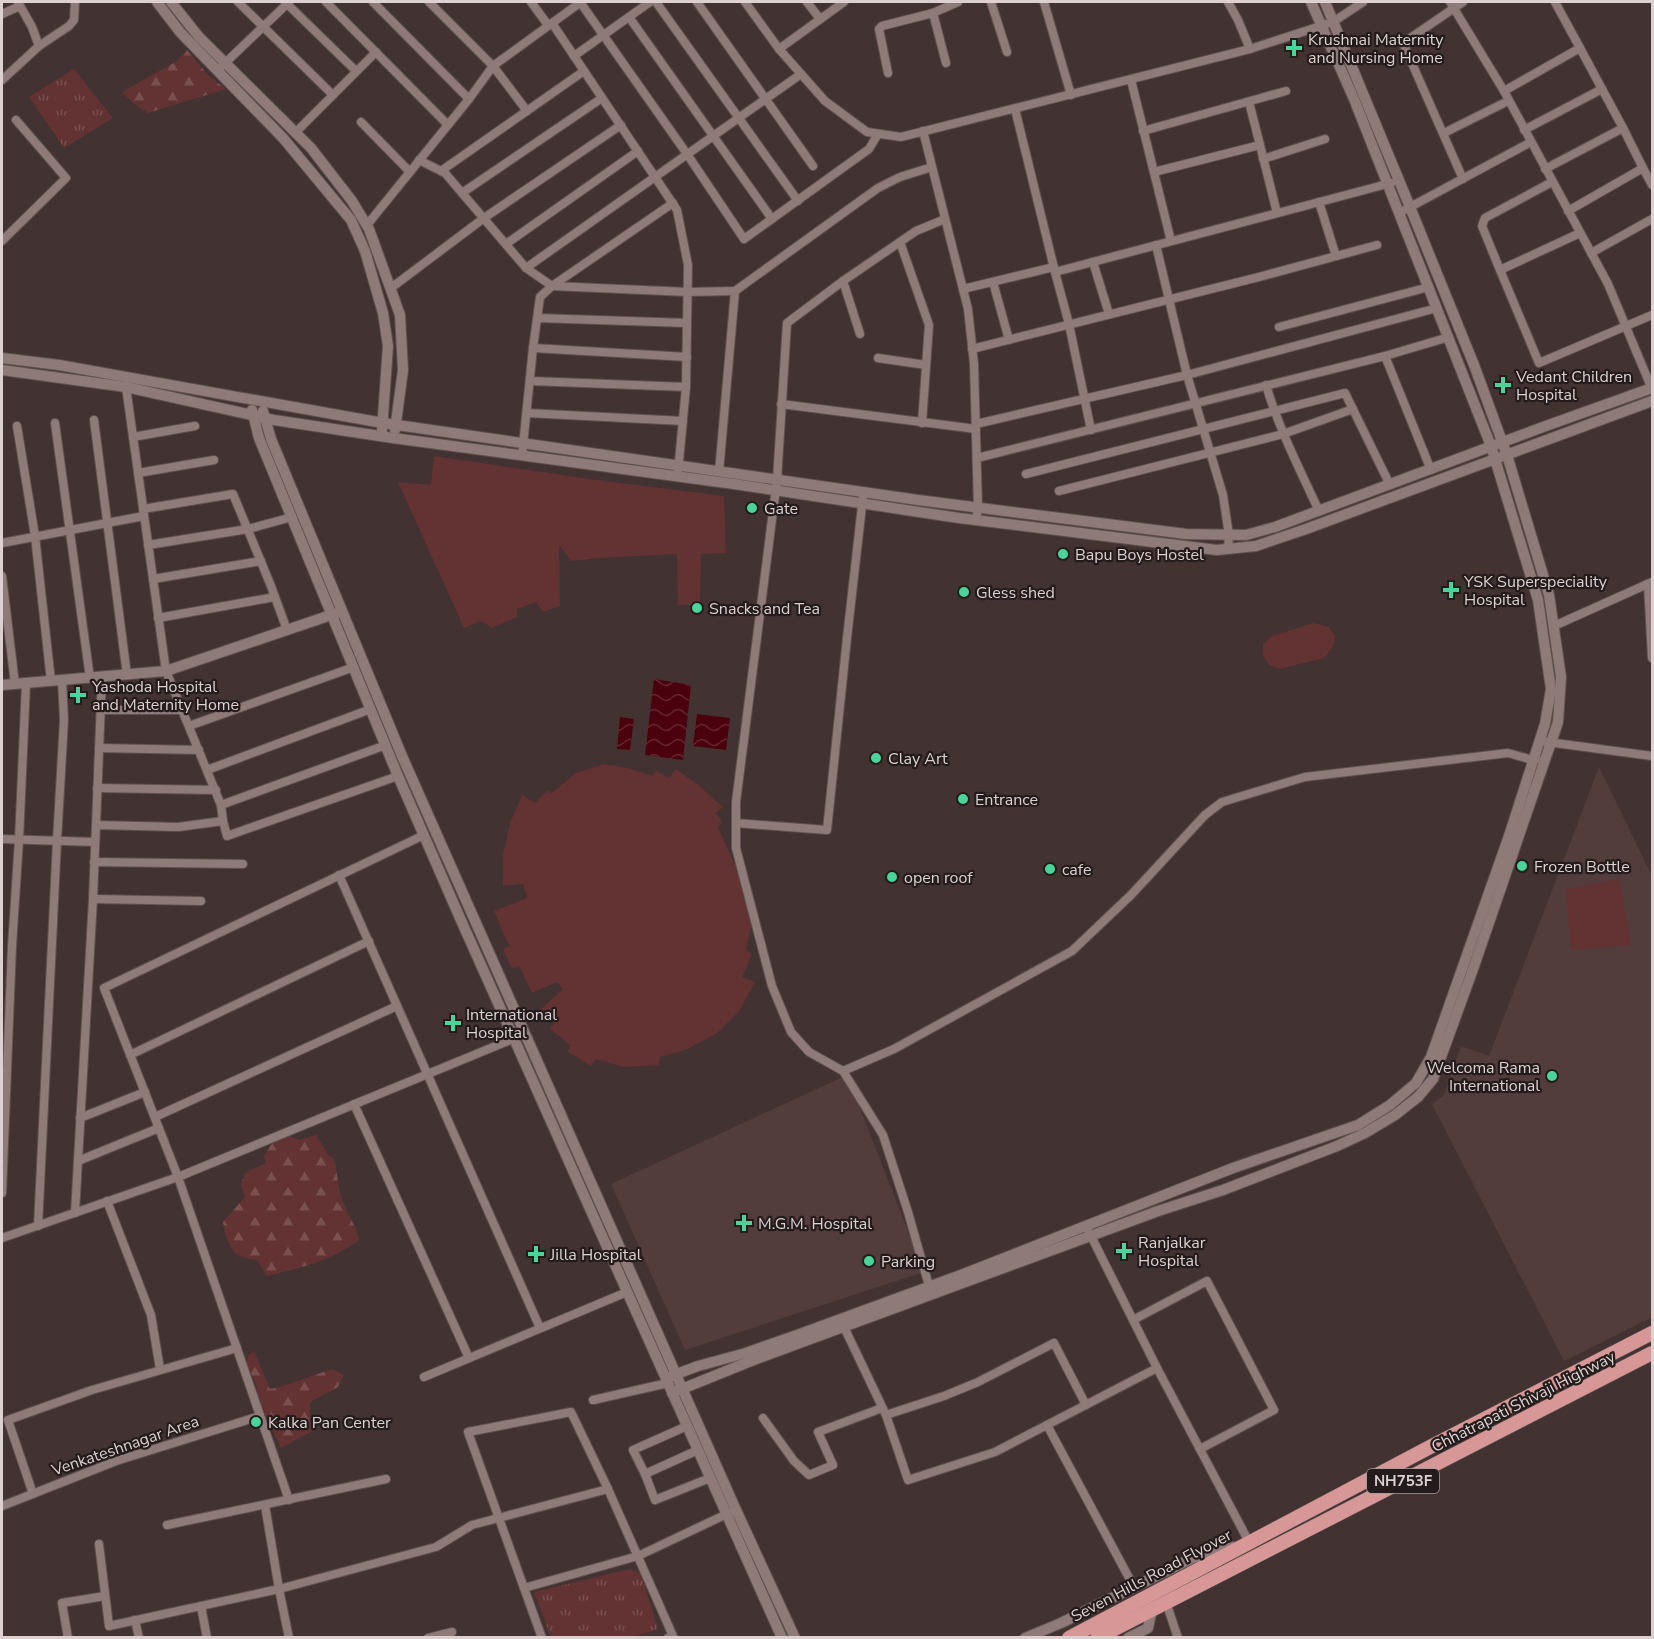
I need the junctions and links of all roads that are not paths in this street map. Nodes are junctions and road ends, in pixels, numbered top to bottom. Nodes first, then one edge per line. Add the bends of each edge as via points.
1 (75, 2) edge
2 (157, 2) edge
3 (171, 2) edge
4 (238, 2) edge
5 (287, 2) edge
6 (326, 2) edge
7 (373, 2) edge
8 (429, 2) edge
9 (531, 2) edge
10 (650, 2) edge
11 (656, 2) edge
12 (697, 2) edge
13 (745, 2) edge
14 (807, 2) edge
15 (844, 2) edge
16 (956, 2) edge
17 (991, 2) edge
18 (1044, 2) edge
19 (1228, 2) edge
20 (1311, 2) edge
21 (1325, 2) edge
22 (1363, 2) edge
23 (1463, 2) edge
24 (1555, 2) edge
25 (577, 3) edge
26 (19, 4) edge
27 (1452, 5) edge
28 (933, 13) junction
29 (2, 14) edge
30 (629, 17) junction
31 (820, 19) junction
32 (1333, 22) junction
33 (550, 24) junction
34 (263, 26) junction
35 (1322, 26) junction
36 (603, 35) junction
37 (39, 46) junction
38 (1580, 48) junction
39 (779, 49) junction
40 (1250, 49) junction
41 (376, 51) junction
42 (1007, 51) dead end
43 (574, 56) junction
44 (946, 63) dead end
45 (493, 66) junction
46 (221, 67) junction
47 (356, 71) junction
48 (584, 71) junction
49 (888, 73) dead end
50 (801, 74) junction
51 (2, 80) edge
52 (1131, 80) junction
53 (1602, 88) junction
54 (1286, 92) dead end
55 (1504, 92) junction
56 (333, 95) junction
57 (1071, 95) junction
58 (602, 98) junction
59 (469, 99) junction
60 (766, 99) junction
61 (1508, 100) junction
62 (1249, 102) junction
63 (1015, 109) junction
64 (527, 111) junction
65 (739, 117) junction
66 (16, 120) dead end
67 (361, 122) dead end
68 (448, 125) junction
69 (621, 125) junction
70 (1623, 128) junction
71 (1524, 130) junction
72 (923, 131) junction
73 (1143, 131) junction
74 (295, 133) junction
75 (1444, 133) junction
76 (878, 134) junction
77 (712, 136) junction
78 (1325, 139) dead end
79 (1531, 142) junction
80 (1260, 145) junction
81 (638, 151) junction
82 (687, 154) junction
83 (1263, 159) junction
84 (419, 160) junction
85 (813, 166) dead end
86 (932, 167) junction
87 (1643, 168) junction
88 (1545, 169) junction
89 (441, 171) junction
90 (410, 172) junction
91 (1154, 172) junction
92 (655, 177) junction
93 (1462, 179) junction
94 (1400, 181) junction
95 (1552, 182) junction
96 (1388, 184) junction
97 (1653, 185) edge
98 (462, 193) junction
99 (798, 201) junction
100 (1319, 202) junction
101 (673, 203) junction
102 (1410, 207) junction
103 (1568, 211) junction
104 (1277, 213) junction
105 (1399, 213) junction
106 (484, 218) junction
107 (772, 219) junction
108 (945, 219) junction
109 (1653, 219) edge
110 (367, 225) junction
111 (1580, 233) junction
112 (2, 241) edge
113 (1171, 241) junction
114 (900, 242) junction
115 (506, 244) junction
116 (1156, 245) junction
117 (1377, 245) dead end
118 (1591, 253) junction
119 (1336, 256) junction
120 (1093, 262) junction
121 (525, 268) junction
122 (1054, 269) junction
123 (1500, 270) junction
124 (843, 281) junction
125 (993, 282) junction
126 (552, 286) junction
127 (1429, 287) junction
128 (391, 288) junction
129 (963, 289) junction
130 (735, 291) junction
131 (688, 292) junction
132 (1168, 300) junction
133 (1437, 308) junction
134 (1109, 314) junction
135 (1653, 315) edge
136 (538, 318) junction
137 (687, 323) junction
138 (1069, 324) junction
139 (1279, 327) dead end
140 (1626, 327) junction
141 (860, 334) dead end
142 (1449, 337) junction
143 (1009, 340) junction
144 (533, 348) junction
145 (972, 349) junction
146 (1384, 356) junction
147 (687, 357) junction
148 (2, 358) edge
149 (879, 358) dead end
150 (926, 366) junction
151 (2, 370) edge
152 (1187, 375) junction
153 (531, 381) junction
154 (1266, 386) junction
155 (126, 387) junction
156 (686, 387) junction
157 (1652, 389) edge
158 (1084, 399) junction
159 (255, 401) junction
160 (1653, 401) edge
161 (1196, 403) junction
162 (781, 404) junction
163 (1353, 409) junction
164 (1273, 411) junction
165 (527, 413) junction
166 (258, 416) junction
167 (94, 420) dead end
168 (683, 421) junction
169 (55, 423) dead end
170 (383, 423) junction
171 (922, 423) junction
172 (395, 425) junction
173 (17, 426) dead end
174 (195, 426) dead end
175 (976, 427) junction
176 (1203, 428) junction
177 (1091, 430) junction
178 (1283, 434) junction
179 (133, 436) junction
180 (382, 436) junction
181 (393, 438) junction
182 (1502, 442) junction
183 (524, 444) junction
184 (1491, 446) junction
185 (1211, 454) junction
186 (522, 455) junction
187 (1507, 455) junction
188 (977, 458) junction
189 (1496, 459) junction
190 (214, 460) dead end
191 (1431, 470) junction
192 (678, 471) junction
193 (719, 472) junction
194 (138, 473) junction
195 (1026, 474) dead end
196 (1390, 485) junction
197 (777, 486) junction
198 (1059, 492) dead end
199 (863, 498) junction
200 (978, 508) junction
201 (1319, 511) junction
202 (144, 512) junction
203 (292, 517) junction
204 (976, 520) junction
205 (107, 523) junction
206 (248, 529) junction
207 (70, 530) junction
208 (1229, 535) junction
209 (35, 537) junction
210 (2, 543) edge
211 (148, 545) junction
212 (1228, 549) junction
213 (261, 561) junction
214 (2, 576) edge
215 (153, 579) junction
216 (1650, 583) edge
217 (275, 597) junction
218 (338, 613) junction
219 (158, 618) junction
220 (1554, 626) junction
221 (287, 630) junction
222 (1653, 658) edge
223 (354, 667) junction
224 (166, 671) junction
225 (127, 675) junction
226 (102, 677) junction
227 (90, 678) junction
228 (57, 681) junction
229 (21, 684) junction
230 (2, 685) edge
231 (371, 709) junction
232 (101, 710) junction
233 (182, 710) junction
234 (189, 726) junction
235 (1545, 742) junction
236 (386, 745) junction
237 (99, 748) junction
238 (199, 750) junction
239 (1653, 756) edge
240 (1545, 758) junction
241 (1533, 760) junction
242 (207, 770) junction
243 (398, 777) junction
244 (98, 788) junction
245 (216, 790) junction
246 (221, 805) junction
247 (223, 821) junction
248 (736, 823) junction
249 (96, 825) junction
250 (424, 835) junction
251 (2, 839) edge
252 (20, 840) junction
253 (57, 841) junction
254 (95, 842) junction
255 (94, 862) junction
256 (243, 864) dead end
257 (339, 875) junction
258 (93, 900) junction
259 (201, 901) dead end
260 (1479, 938) junction
261 (369, 941) junction
262 (397, 1005) junction
263 (525, 1034) junction
264 (514, 1038) junction
265 (130, 1055) junction
266 (843, 1071) junction
267 (428, 1074) junction
268 (145, 1092) junction
269 (354, 1104) junction
270 (155, 1117) junction
271 (80, 1118) junction
272 (159, 1128) junction
273 (1360, 1130) junction
274 (78, 1161) junction
275 (178, 1177) junction
276 (2, 1193) edge
277 (107, 1202) junction
278 (75, 1213) junction
279 (38, 1226) junction
280 (1088, 1231) junction
281 (2, 1238) edge
282 (929, 1286) junction
283 (627, 1292) junction
284 (1133, 1320) junction
285 (844, 1327) junction
286 (540, 1328) junction
287 (1653, 1333) edge
288 (237, 1348) junction
289 (1653, 1353) edge
290 (469, 1358) junction
291 (1157, 1368) junction
292 (160, 1369) junction
293 (424, 1377) dead end
294 (673, 1383) junction
295 (593, 1400) dead end
296 (1086, 1405) junction
297 (884, 1411) junction
298 (260, 1416) junction
299 (763, 1418) dead end
300 (5, 1420) edge
301 (1047, 1425) junction
302 (687, 1426) junction
303 (1200, 1449) junction
304 (698, 1450) junction
305 (645, 1474) junction
306 (710, 1478) junction
307 (386, 1479) dead end
308 (608, 1489) junction
309 (33, 1494) junction
310 (289, 1500) junction
311 (265, 1505) junction
312 (2, 1506) edge
313 (731, 1512) junction
314 (498, 1518) junction
315 (167, 1525) dead end
316 (1249, 1542) junction
317 (99, 1544) dead end
318 (638, 1556) junction
319 (1134, 1587) junction
320 (524, 1588) junction
321 (279, 1589) junction
322 (105, 1596) junction
323 (1166, 1602) junction
324 (201, 1606) junction
325 (1152, 1609) junction
326 (135, 1620) junction
327 (452, 1632) dead end
328 (68, 1638) edge
329 (139, 1638) edge
330 (207, 1638) edge
331 (289, 1638) edge
332 (428, 1638) edge
333 (542, 1638) edge
334 (668, 1638) edge
335 (782, 1638) edge
336 (795, 1638) edge
337 (1025, 1638) edge
338 (1069, 1638) edge
339 (1096, 1638) edge
340 (1128, 1638) edge
341 (1178, 1638) edge

1 - 37 street via 74,20 69,27
2 - 46 street via 180,32
3 - 46 street
4 - 34 street
5 - 34 street
5 - 47 street
6 - 41 street
7 - 59 street
8 - 45 street
9 - 33 street
10 - 30 street
11 - 65 street
12 - 60 street
13 - 39 street
14 - 31 street
15 - 31 street
16 - 28 street
17 - 42 street
18 - 57 street
19 - 40 street
20 - 35 street
21 - 32 street
22 - 32 street
23 - 27 street
24 - 38 street
25 - 33 street
25 - 36 street
26 - 29 street
26 - 37 street
27 - 55 street
27 - 75 street via 1403,43
28 - 44 street
28 - 49 street via 885,24 879,29
30 - 36 street
30 - 77 street
31 - 39 street
32 - 35 street
32 - 94 street
33 - 43 street
33 - 45 street
34 - 46 street
34 - 56 street
35 - 40 street
35 - 96 street
36 - 43 street
36 - 82 street
37 - 51 street
38 - 53 street
38 - 55 street
39 - 50 street
40 - 52 street
41 - 47 street
41 - 68 street
43 - 48 street
45 - 59 street
45 - 64 street
46 - 74 street
46 - 170 street via 351,220 365,251 383,313 388,346
47 - 56 street
48 - 58 street
48 - 64 street
50 - 60 street
50 - 76 street via 825,101 867,132
52 - 57 street
52 - 73 street
53 - 70 street
53 - 71 street
54 - 62 street
55 - 61 street
56 - 74 street
57 - 63 street
58 - 69 street
58 - 98 street
59 - 68 street
60 - 65 street
60 - 85 street
61 - 71 street
61 - 75 street
62 - 73 street
62 - 80 street
63 - 72 street
63 - 122 street
64 - 89 street
65 - 77 street
65 - 99 street
66 - 112 street via 66,178
67 - 90 street
68 - 84 street
69 - 81 street
69 - 106 street
70 - 87 street
70 - 88 street
71 - 79 street
72 - 76 street via 901,137
72 - 86 street
73 - 91 street
74 - 110 street via 311,148
75 - 93 street
76 - 99 street via 869,149
77 - 82 street
77 - 107 street
78 - 83 street
79 - 88 street
79 - 93 street
80 - 83 street
80 - 91 street
81 - 92 street
81 - 115 street
82 - 92 street
82 - 107 street via 744,239
83 - 104 street
84 - 89 street
84 - 90 street
86 - 108 street
86 - 130 street via 878,188
87 - 97 street
87 - 103 street
88 - 95 street
89 - 98 street
90 - 110 street
91 - 113 street
92 - 101 street
92 - 121 street
93 - 102 street
94 - 96 street
94 - 102 street
95 - 103 street
95 - 123 street via 1482,222
96 - 100 street
96 - 105 street
98 - 106 street
99 - 107 street
100 - 104 street
100 - 119 street
101 - 126 street
101 - 131 street via 688,265
102 - 105 street
102 - 182 street
103 - 111 street
104 - 113 street
105 - 127 street
106 - 115 street
106 - 128 street
108 - 114 street
108 - 129 street
109 - 118 street
110 - 128 street
111 - 118 street
111 - 123 street
113 - 116 street
114 - 124 street
114 - 150 street via 929,325
115 - 121 street
116 - 120 street
116 - 132 street
117 - 119 street
118 - 140 street
119 - 132 street
120 - 122 street
120 - 134 street
121 - 126 street
122 - 125 street
122 - 138 street
123 - 140 street via 1539,363
124 - 141 street
124 - 162 street via 787,323
125 - 129 street
125 - 143 street
126 - 131 street
126 - 136 street via 540,297
127 - 133 street
127 - 139 street
128 - 172 street via 400,315 402,370
129 - 145 street
130 - 131 street
130 - 193 street
131 - 137 street
132 - 134 street
132 - 152 street
133 - 142 street
133 - 152 street
134 - 138 street
135 - 140 street
136 - 137 street
136 - 144 street
137 - 147 street
138 - 143 street
138 - 158 street
140 - 157 street
142 - 146 street
142 - 184 street
143 - 145 street
144 - 147 street
144 - 153 street
145 - 175 street
146 - 154 street
146 - 191 street
147 - 156 street
148 - 159 street
149 - 150 street
150 - 171 street
151 - 155 street
152 - 158 street
152 - 161 street
153 - 156 street
153 - 165 street
154 - 161 street
154 - 164 street
155 - 166 street
155 - 179 street
156 - 168 street
157 - 182 street
158 - 175 street
158 - 177 street
159 - 166 street
159 - 170 street
160 - 187 street
161 - 176 street
161 - 177 street
162 - 171 street
162 - 197 street
163 - 164 street via 1345,393
163 - 178 street
163 - 196 street
164 - 176 street
164 - 178 street
165 - 168 street
165 - 183 street
166 - 180 street
166 - 203 street via 259,438
166 - 218 street via 271,440
167 - 205 street
168 - 192 street
169 - 207 street
170 - 172 street
170 - 180 street
171 - 175 street
172 - 181 street
172 - 183 street
173 - 209 street
174 - 179 street
175 - 188 street
176 - 185 street
176 - 195 street
177 - 188 street
178 - 185 street
178 - 201 street
179 - 194 street
180 - 181 street
181 - 186 street
182 - 184 street
182 - 187 street
183 - 186 street
183 - 192 street
184 - 189 street
184 - 191 street
185 - 198 street
185 - 208 street
186 - 192 street
187 - 189 street
187 - 220 street via 1549,595
188 - 200 street
189 - 212 street via 1306,530 1256,546
189 - 235 street via 1538,600 1551,689
190 - 194 street
191 - 196 street
192 - 193 street
192 - 197 street
193 - 197 street
194 - 202 street
196 - 201 street
197 - 199 street
197 - 248 street
199 - 200 street
199 - 204 street
199 - 248 street via 827,830
200 - 204 street
200 - 208 street via 1186,534
201 - 208 street via 1246,535
202 - 205 street
202 - 206 street via 233,494
202 - 211 street
203 - 206 street
203 - 218 street
204 - 212 street
205 - 207 street
205 - 225 street
206 - 211 street
206 - 213 street
207 - 209 street
207 - 227 street
208 - 212 street
209 - 210 street
209 - 228 street
211 - 215 street
213 - 215 street
213 - 217 street
214 - 229 street
215 - 219 street
216 - 220 street
216 - 222 street
217 - 219 street
217 - 221 street
218 - 221 street
218 - 223 street
218 - 263 street
219 - 224 street
220 - 235 street via 1561,677 1558,722
221 - 224 street
223 - 231 street
223 - 234 street
224 - 225 street
224 - 233 street
225 - 226 street
226 - 227 street
226 - 232 street
227 - 228 street
228 - 229 street
228 - 253 street via 64,720
229 - 230 street
229 - 252 street
231 - 236 street
231 - 242 street
232 - 233 street
232 - 237 street
233 - 234 street
234 - 238 street
235 - 239 street
235 - 240 street
235 - 241 street
236 - 243 street
236 - 246 street
237 - 238 street
237 - 244 street
238 - 242 street
240 - 241 street
240 - 260 street
241 - 260 street
241 - 266 street via 1508,753 1305,777 1222,802 1072,951 894,1048
242 - 245 street
243 - 247 street via 227,836
243 - 250 street
244 - 245 street
244 - 249 street
245 - 246 street
246 - 247 street
247 - 249 street via 178,827
248 - 266 street via 736,848 772,986 791,1032 809,1052
249 - 254 street
250 - 257 street
250 - 264 street
251 - 252 street
252 - 253 street
252 - 276 street
253 - 254 street
253 - 279 street
254 - 255 street
255 - 256 street
255 - 258 street
257 - 261 street
257 - 265 street via 104,988
258 - 259 street
258 - 271 street
260 - 273 street via 1433,1079 1418,1098
261 - 262 street
261 - 265 street
262 - 267 street
262 - 270 street
263 - 264 street
263 - 294 street
264 - 267 street
264 - 283 street
265 - 268 street
266 - 282 street via 883,1135
267 - 269 street
267 - 286 street
268 - 270 street
268 - 271 street
269 - 275 street
269 - 290 street
270 - 272 street
271 - 274 street
272 - 274 street
272 - 275 street
273 - 280 street via 1233,1168
273 - 280 street via 1337,1146 1223,1190
274 - 278 street
275 - 277 street
275 - 288 street
277 - 278 street
277 - 292 street via 151,1315
278 - 279 street
279 - 281 street
280 - 282 street
280 - 284 street
280 - 285 street
282 - 294 street via 746,1353 698,1366
283 - 286 street
283 - 294 street
284 - 291 street
284 - 303 street via 1207,1281 1264,1390 1274,1410
285 - 294 street
285 - 297 street
286 - 290 street
287 - 316 highway, Chhatrapati Shivaji Highway / NH753F
288 - 292 street
288 - 298 street
289 - 323 highway, Chhatrapati Shivaji Highway / NH753F
290 - 293 street
291 - 296 street
291 - 303 street
292 - 300 street
294 - 295 street
294 - 302 street
294 - 313 street
296 - 297 street via 1054,1343 944,1396
296 - 301 street
297 - 299 street via 818,1432 833,1465 809,1475
297 - 301 street via 908,1480 995,1452
298 - 309 street, Venkateshnagar Area via 116,1461
298 - 310 street
300 - 309 street
301 - 319 street
302 - 304 street
302 - 305 street via 633,1450
303 - 316 street
304 - 305 street
304 - 306 street
305 - 306 street via 655,1500
306 - 313 street
307 - 310 street
308 - 314 street
308 - 314 street via 571,1412 468,1432
308 - 318 street
309 - 312 street, Venkateshnagar Area
310 - 311 street
311 - 315 street
311 - 321 street
313 - 318 street
313 - 335 street
313 - 336 street
314 - 320 street
314 - 321 street via 472,1525 436,1547
316 - 319 street via 1193,1558
316 - 338 highway, Seven Hills Road Flyover / NH753F
317 - 322 street
318 - 320 street
318 - 334 street via 673,1636
319 - 337 street
320 - 333 street
321 - 324 street
321 - 331 street
322 - 326 street via 109,1626
322 - 328 street via 62,1603
323 - 325 highway, Chhatrapati Shivaji Highway / NH753F
323 - 341 street
324 - 326 street
324 - 330 street
325 - 339 highway, Seven Hills Road Flyover / NH753F
325 - 340 street via 1148,1628
326 - 329 street
327 - 332 street

